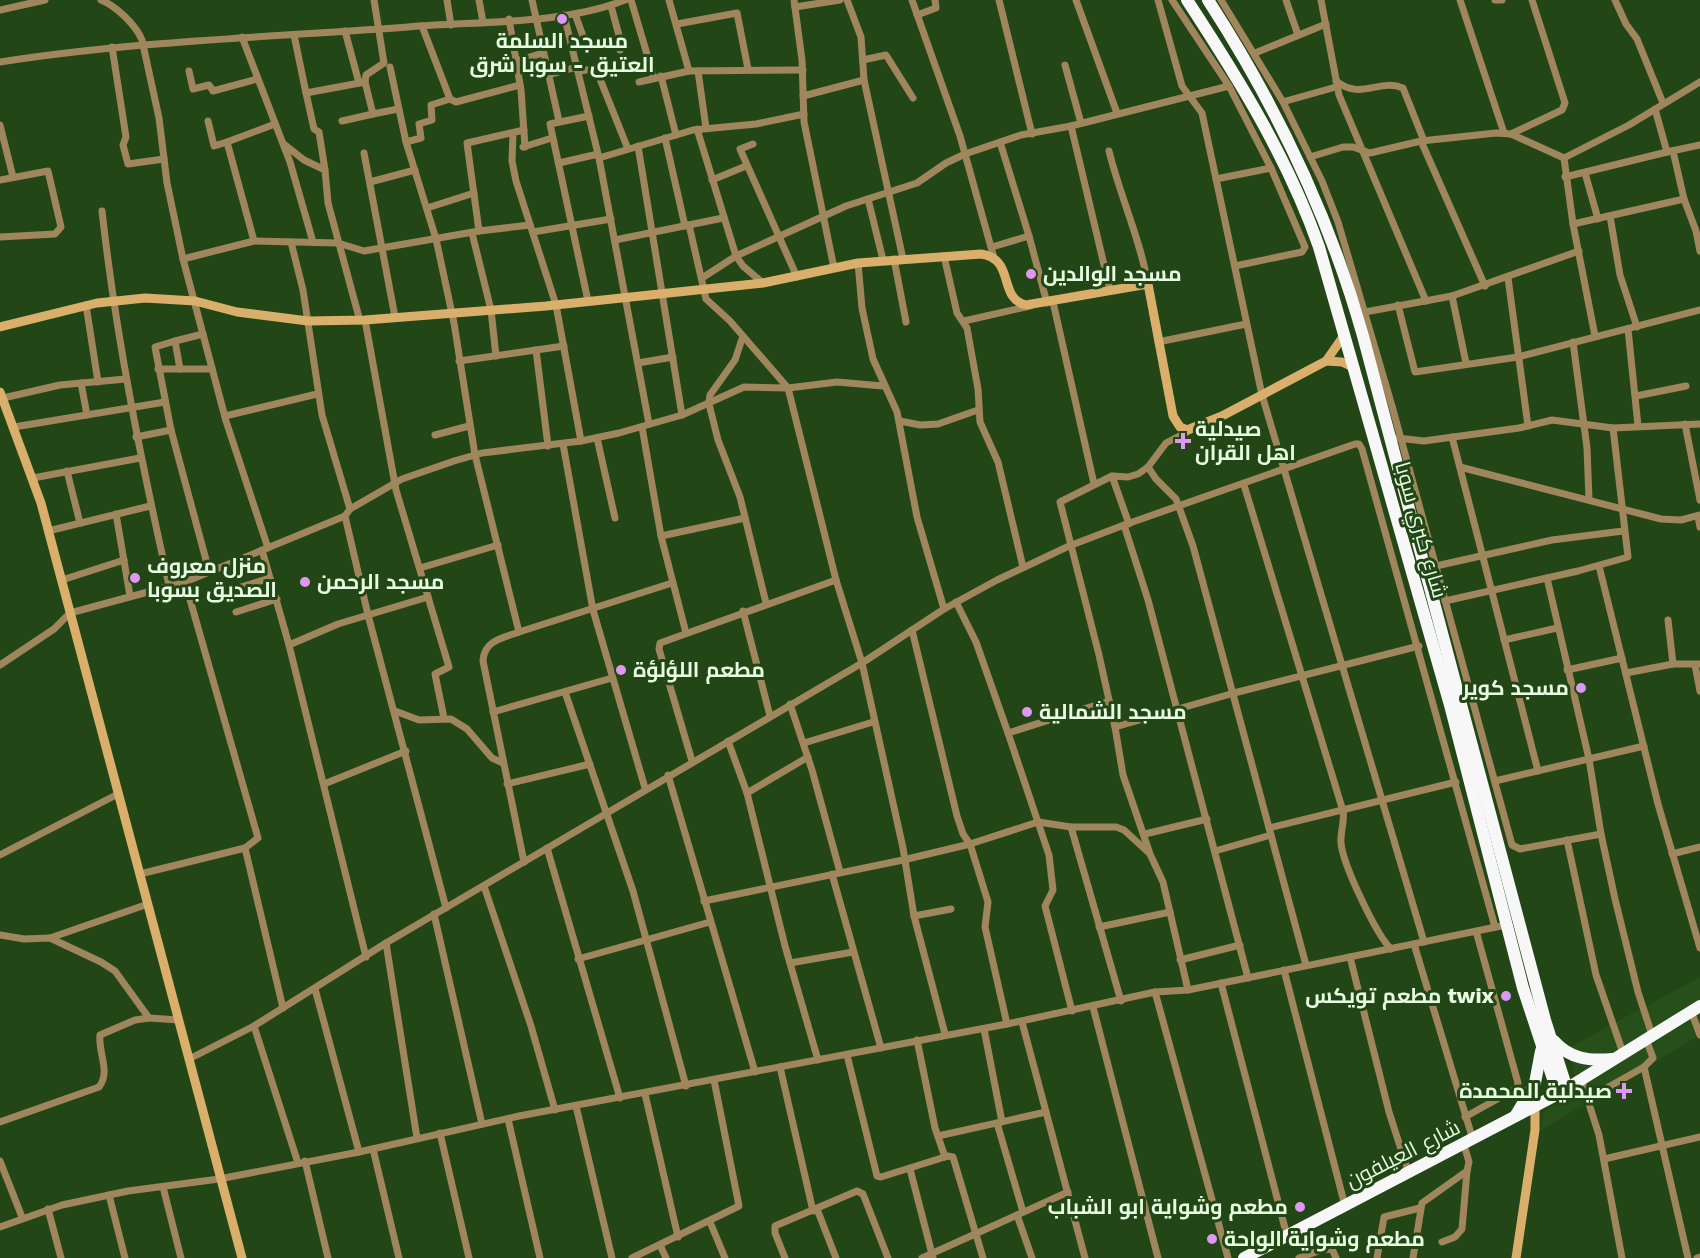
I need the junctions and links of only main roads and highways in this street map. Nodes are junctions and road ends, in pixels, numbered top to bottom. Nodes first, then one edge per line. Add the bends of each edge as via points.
1 (1187, 0) edge
2 (1208, 0) edge
3 (1295, 153) junction
4 (1281, 159) junction
5 (1505, 862) junction
6 (1493, 866) junction
7 (1695, 1009) edge
8 (1551, 1037) junction
9 (1541, 1047) junction
10 (1618, 1056) junction
11 (1562, 1091) junction
12 (1515, 1115) junction
13 (1248, 1257) edge

1 - 4 highway, شارع كبري سوبا
2 - 3 highway, شارع كبري سوبا via 1260,83
3 - 4 highway
3 - 5 highway, شارع كبري سوبا via 1336,249 1395,438
4 - 6 highway, شارع كبري سوبا via 1314,233 1345,333
5 - 6 highway
5 - 8 highway, شارع كبري سوبا
6 - 9 highway, شارع كبري سوبا via 1501,926
7 - 10 highway, شارع العيلفون
8 - 10 highway via 1571,1055 1589,1059
8 - 11 highway, شارع كبري سوبا
9 - 11 highway, شارع كبري سوبا
9 - 12 highway via 1535,1083
10 - 11 highway, شارع العيلفون
11 - 12 highway, شارع العيلفون
12 - 13 highway, شارع العيلفون

